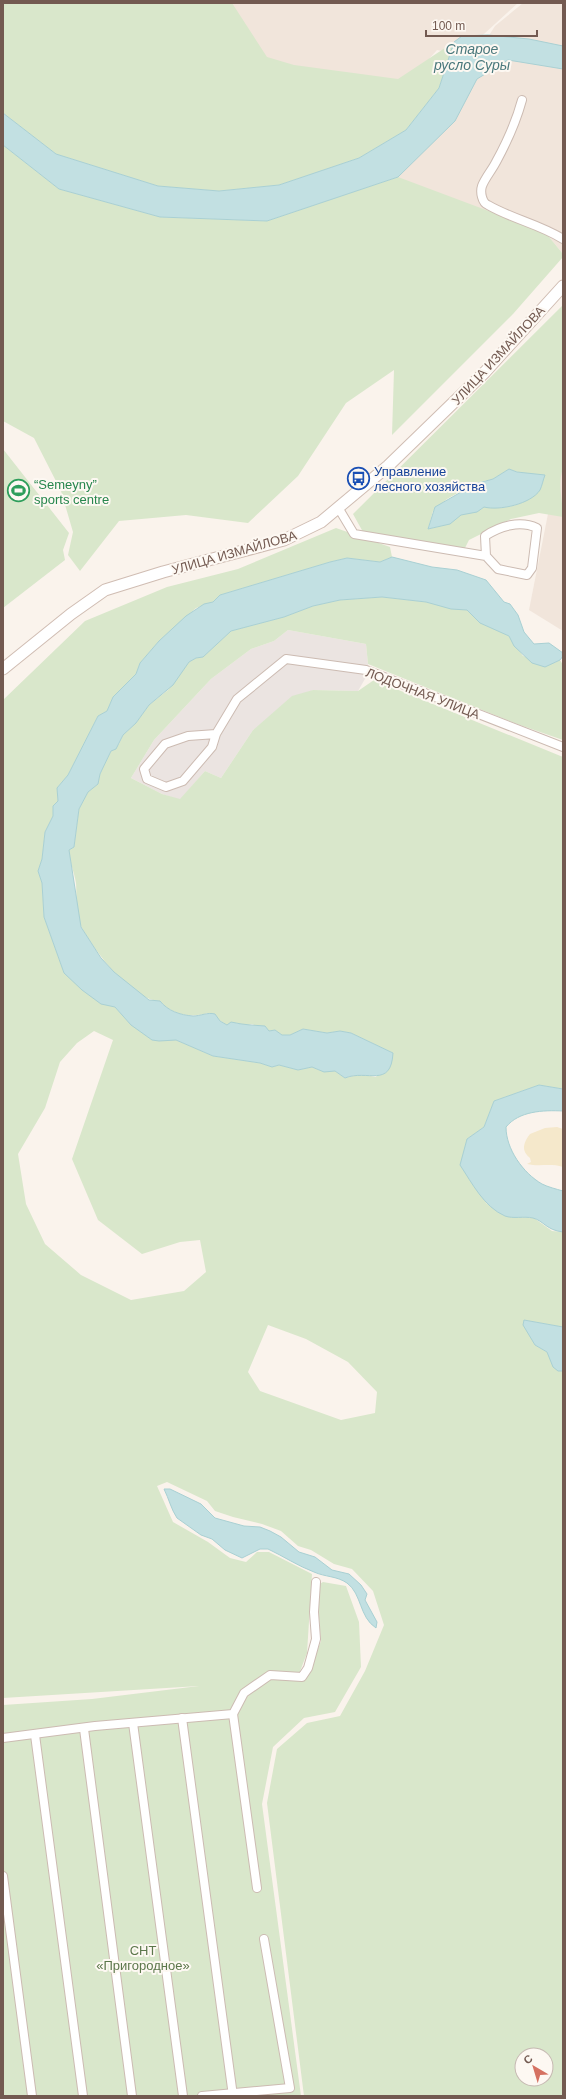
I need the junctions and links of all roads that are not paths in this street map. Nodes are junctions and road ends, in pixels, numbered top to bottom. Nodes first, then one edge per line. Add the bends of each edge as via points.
1 (522, 100) dead end
2 (563, 239) edge
3 (563, 286) edge
4 (338, 509) junction
5 (486, 556) junction
6 (3, 669) edge
7 (216, 734) junction
8 (563, 747) edge
9 (316, 1582) dead end
10 (233, 1714) junction
11 (182, 1718) junction
12 (133, 1723) junction
13 (84, 1729) junction
14 (35, 1735) junction
15 (3, 1738) edge
16 (3, 1876) edge
17 (257, 1888) dead end
18 (264, 1939) dead end
19 (233, 2094) edge
20 (32, 2096) edge
21 (83, 2096) edge
22 (132, 2096) edge
23 (183, 2096) edge
24 (202, 2096) edge

1 - 2 street via 507,142 482,187 483,201 486,205 547,229
3 - 4 main road, УЛИЦА ИЗМАЙЛОВА via 485,372 377,477
4 - 5 street via 354,534
4 - 6 main road, УЛИЦА ИЗМАЙЛОВА via 321,522 284,540 105,590
5 - 5 street via 498,570 527,575 532,568 537,528 529,524 500,527 486,536
7 - 7 street, ЛОДОЧНАЯ УЛИЦА via 212,747 183,781 166,788 146,779 144,769 165,744 188,736
7 - 8 street, ЛОДОЧНАЯ УЛИЦА via 237,699 286,659 366,670
9 - 10 street via 316,1639 308,1668 302,1677 270,1675 244,1693
10 - 11 street
10 - 17 street
11 - 12 street
11 - 19 street
12 - 13 street
12 - 23 street
13 - 14 street
13 - 22 street
14 - 15 street
14 - 21 street
16 - 20 street
18 - 19 street via 290,2088
19 - 24 street

